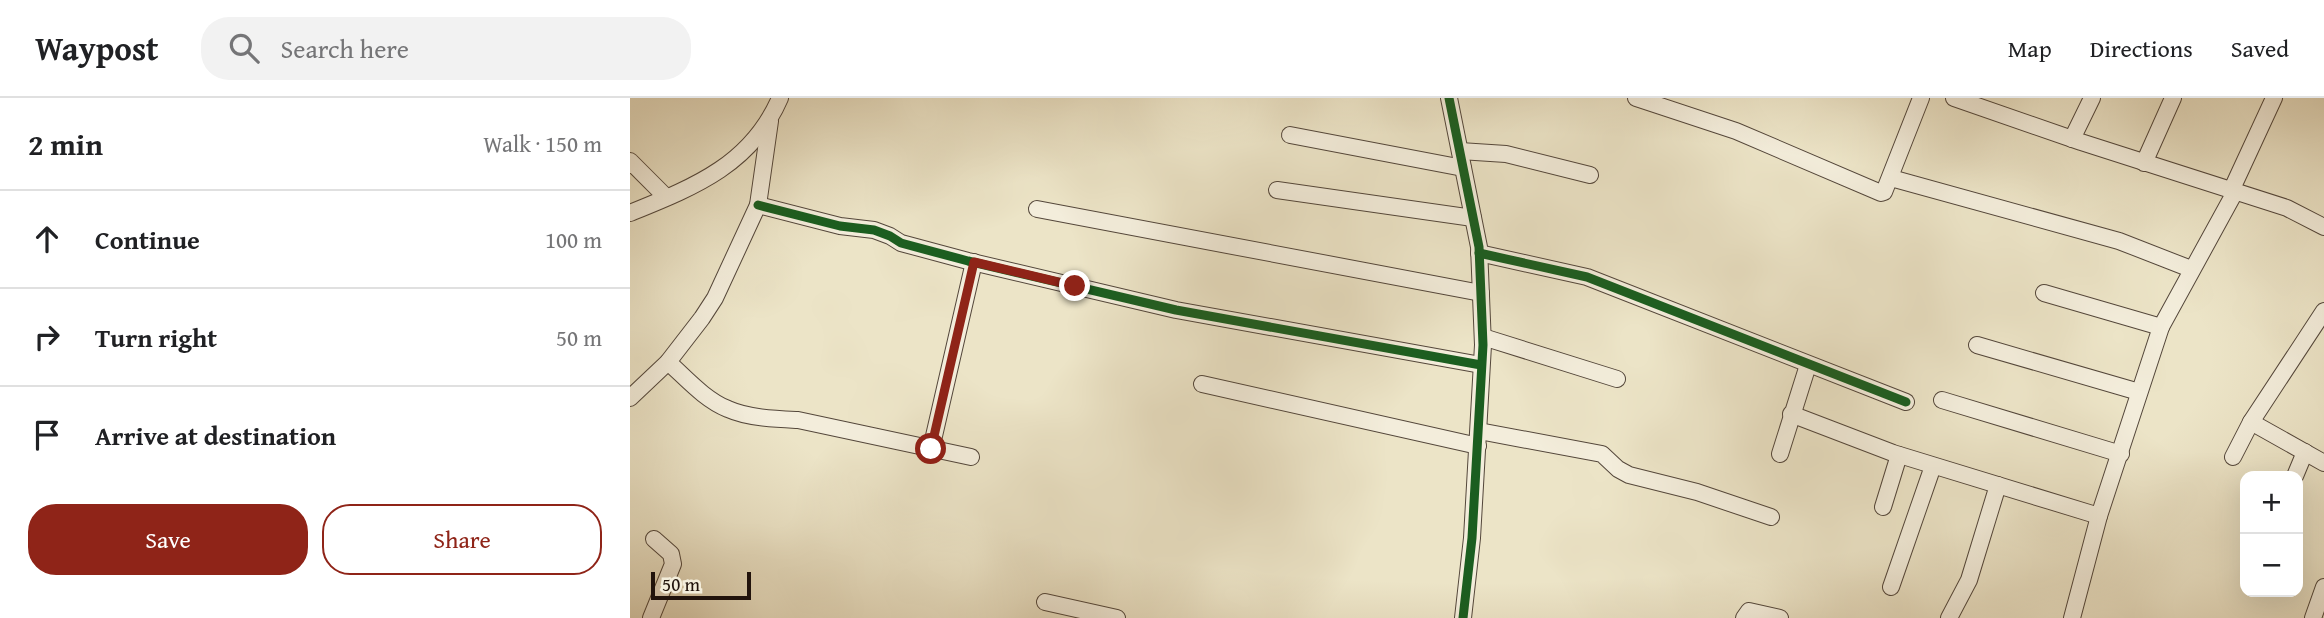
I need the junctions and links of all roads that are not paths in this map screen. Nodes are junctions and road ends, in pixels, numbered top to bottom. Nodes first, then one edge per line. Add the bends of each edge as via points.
1 (780, 98) edge
2 (1449, 98) edge
3 (1636, 98) edge
4 (1921, 98) edge
5 (1954, 98) edge
6 (2092, 98) edge
7 (2174, 98) edge
8 (2274, 98) edge
9 (1992, 104) edge
10 (770, 121) junction
11 (1290, 135) dead end
12 (2073, 139) junction
13 (1460, 151) junction
14 (630, 161) edge
15 (2144, 163) junction
16 (1463, 168) junction
17 (1590, 175) dead end
18 (1891, 178) junction
19 (1277, 190) dead end
20 (2233, 191) junction
21 (666, 197) junction
22 (758, 205) junction
23 (1037, 209) dead end
24 (630, 214) edge
25 (1473, 218) junction
26 (2324, 227) edge
27 (1479, 253) junction
28 (974, 262) junction
29 (2191, 269) junction
30 (1481, 293) junction
31 (2044, 293) dead end
32 (2324, 311) edge
33 (2161, 327) junction
34 (1483, 337) junction
35 (1978, 345) dead end
36 (668, 362) junction
37 (1481, 365) junction
38 (1808, 365) junction
39 (1616, 379) dead end
40 (1202, 384) dead end
41 (2139, 392) junction
42 (630, 398) edge
43 (1942, 400) dead end
44 (1906, 402) dead end
45 (1791, 414) junction
46 (2250, 422) junction
47 (1479, 438) junction
48 (931, 449) junction
49 (2305, 452) junction
50 (1780, 454) dead end
51 (2121, 454) junction
52 (1899, 455) junction
53 (971, 457) dead end
54 (2233, 457) dead end
55 (2324, 463) edge
56 (1933, 466) junction
57 (2297, 471) edge
58 (1998, 485) junction
59 (1883, 507) dead end
60 (2099, 516) junction
61 (1771, 517) dead end
62 (654, 539) dead end
63 (1891, 587) dead end
64 (2324, 587) edge
65 (1045, 602) dead end
66 (651, 618) edge
67 (1117, 618) edge
68 (1463, 618) edge
69 (1744, 618) edge
70 (1780, 618) edge
71 (1949, 618) edge
72 (2071, 618) edge
73 (2313, 618) edge

1 - 10 street
2 - 13 street
3 - 18 street via 1736,131 1881,193
4 - 18 street
5 - 9 street
6 - 12 street
7 - 15 street
8 - 20 street
9 - 12 street
10 - 21 street via 727,166
10 - 22 street
11 - 16 street
12 - 15 street
13 - 16 street
13 - 17 street via 1506,154
14 - 21 street
15 - 20 street
16 - 25 street
18 - 29 street via 2119,242
19 - 25 street
20 - 26 street via 2287,208
20 - 29 street
21 - 24 street
22 - 28 street via 874,230 901,243
22 - 36 street via 715,298
23 - 30 street
25 - 27 street
27 - 30 street
27 - 38 street via 1587,278
28 - 37 street via 1176,310
28 - 48 street
29 - 33 street
30 - 34 street
31 - 33 street
32 - 46 street
33 - 41 street
34 - 37 street
34 - 39 street
35 - 41 street
36 - 42 street
36 - 48 street via 729,410
37 - 47 street
38 - 44 street
38 - 45 street
40 - 47 street
41 - 51 street
43 - 51 street
45 - 50 street
45 - 52 street
46 - 49 street
46 - 54 street
47 - 61 street via 1602,454 1629,475
47 - 68 street
48 - 53 street
49 - 55 street
49 - 57 street
51 - 60 street
52 - 56 street
52 - 59 street
56 - 58 street
56 - 63 street
58 - 60 street
58 - 71 street via 1969,580
60 - 72 street
62 - 66 street via 671,554 673,564
64 - 73 street
65 - 67 street
69 - 70 street via 1749,611

